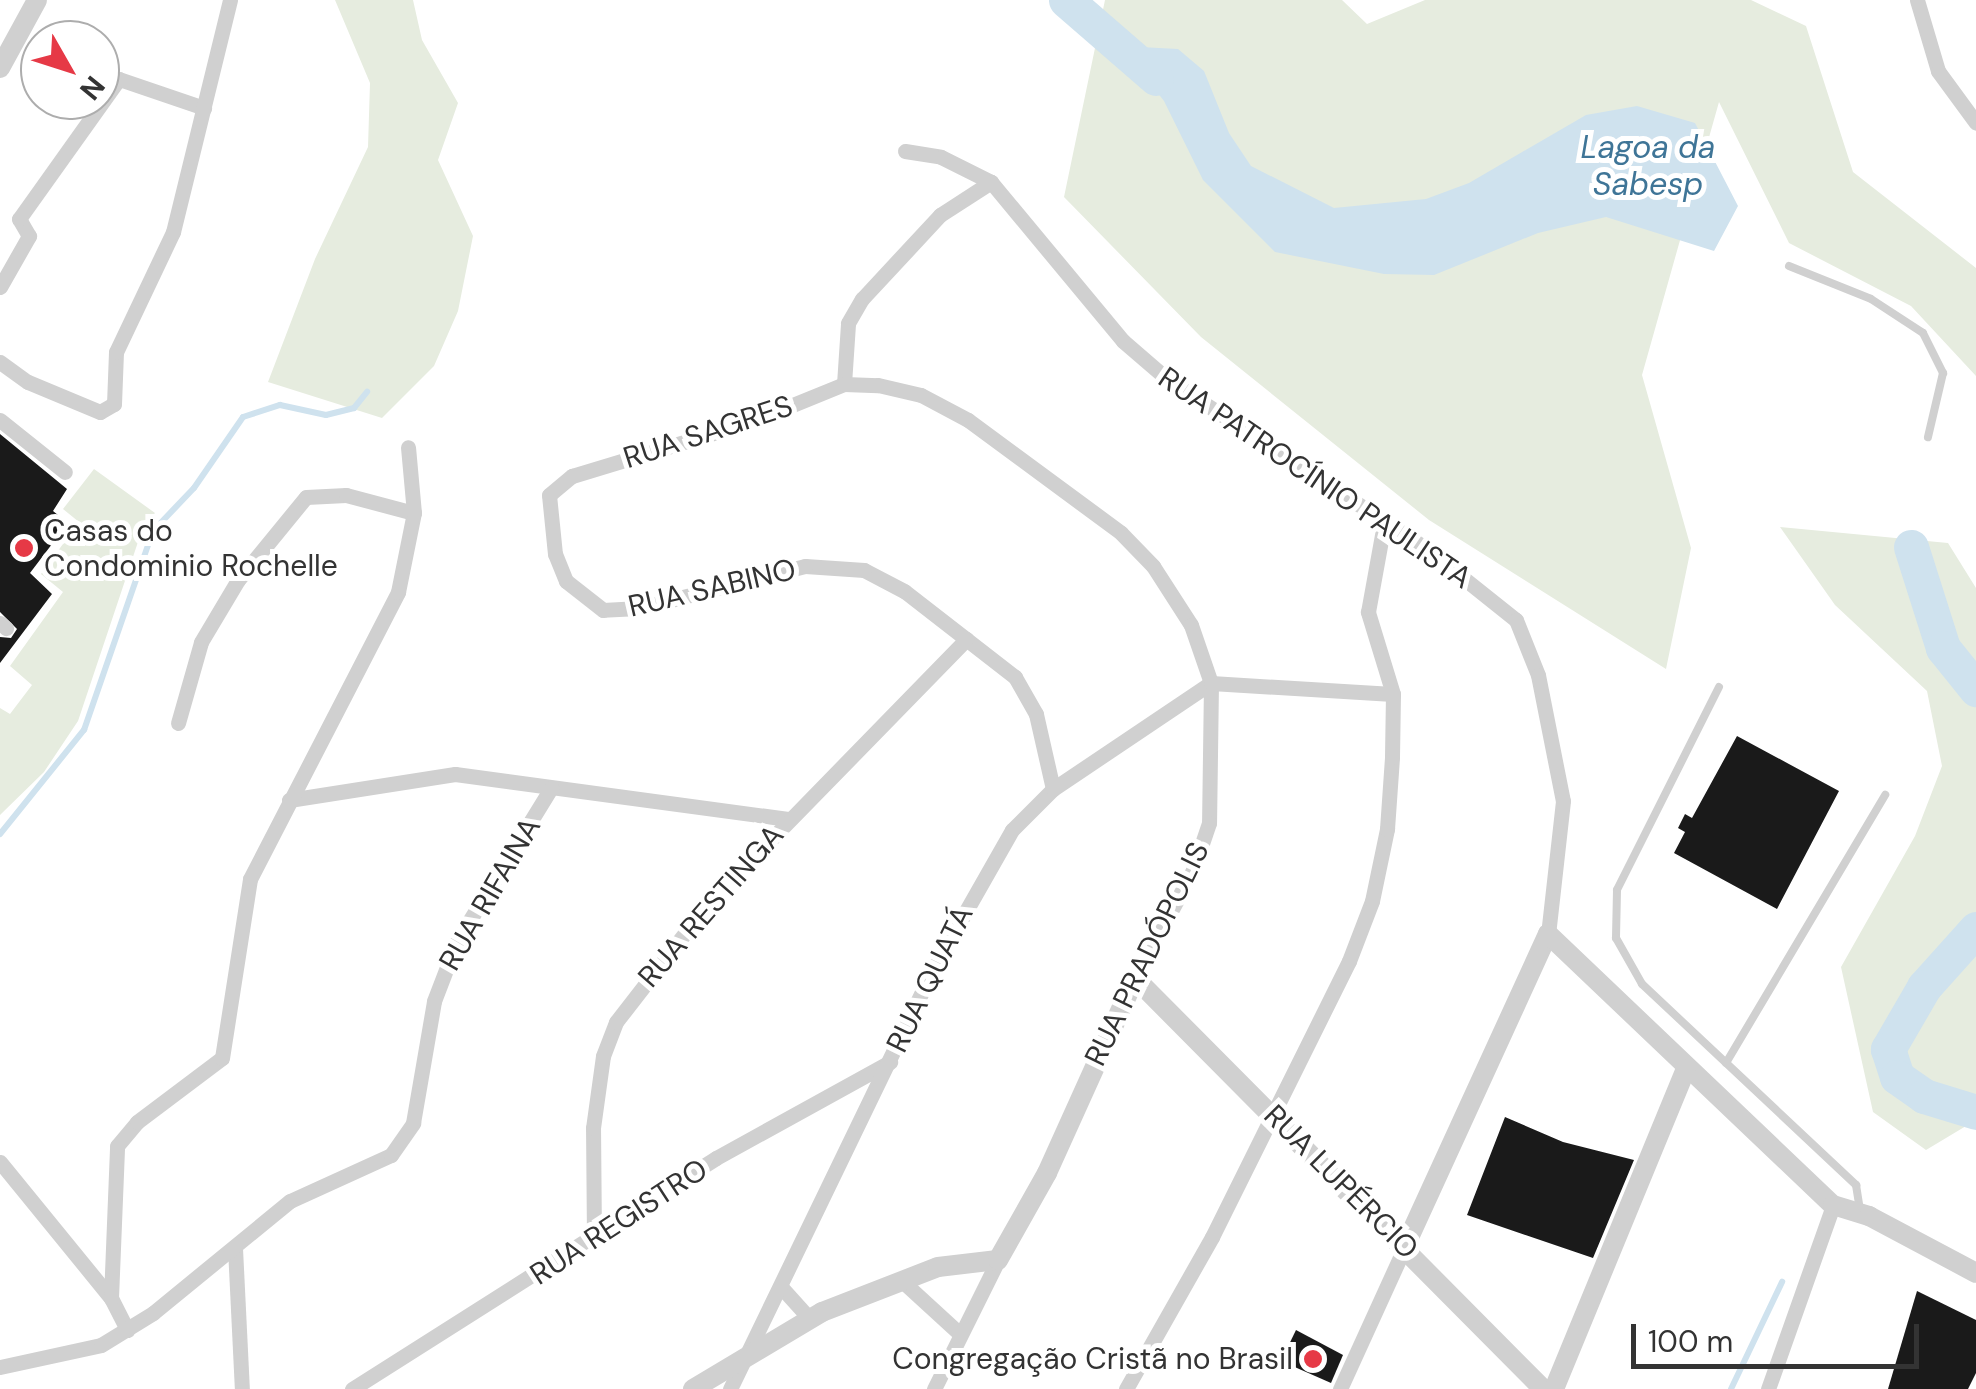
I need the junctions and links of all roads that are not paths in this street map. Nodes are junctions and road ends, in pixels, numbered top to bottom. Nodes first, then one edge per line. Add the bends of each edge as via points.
1 (37, 0) edge
2 (230, 0) edge
3 (1918, 0) edge
4 (0, 68) edge
5 (204, 108) junction
6 (1976, 123) edge
7 (905, 152) dead end
8 (991, 182) junction
9 (1789, 266) dead end
10 (0, 286) edge
11 (0, 362) edge
12 (844, 384) junction
13 (0, 420) edge
14 (1928, 437) dead end
15 (408, 446) dead end
16 (65, 472) dead end
17 (572, 476) joint
18 (414, 513) junction
19 (1384, 524) junction
20 (967, 639) junction
21 (1212, 683) junction
22 (1719, 687) dead end
23 (1393, 694) junction
24 (178, 723) dead end
25 (552, 788) junction
26 (1053, 789) junction
27 (1885, 795) dead end
28 (289, 800) junction
29 (788, 819) junction
30 (1548, 934) junction
31 (1135, 978) junction
32 (890, 1062) junction
33 (1726, 1062) junction
34 (1686, 1069) junction
35 (1272, 1114) junction
36 (0, 1162) edge
37 (1832, 1204) junction
38 (1860, 1214) junction
39 (594, 1239) junction
40 (1406, 1244) junction
41 (236, 1248) junction
42 (998, 1260) junction
43 (1976, 1273) edge
44 (901, 1280) junction
45 (782, 1288) junction
46 (111, 1298) junction
47 (810, 1319) junction
48 (127, 1330) junction
49 (960, 1334) junction
50 (747, 1356) junction
51 (0, 1367) edge
52 (242, 1389) edge
53 (352, 1389) edge
54 (693, 1389) edge
55 (730, 1389) edge
56 (934, 1389) edge
57 (1126, 1389) edge
58 (1340, 1389) edge
59 (1543, 1389) edge
60 (1554, 1389) edge
61 (1768, 1389) edge

1 - 4 street
2 - 5 street
3 - 6 street via 1950,96
5 - 10 street via 118,79 20,219 29,236
5 - 11 street via 173,232 116,352 112,408 100,412 28,382
7 - 8 street via 940,156
8 - 12 street via 940,215 862,299 848,323
8 - 19 street, RUA PATROCÍNIO PAULISTA via 1137,354 1213,415
9 - 14 lane via 1871,299 1923,333 1943,372
12 - 17 street, RUA SAGRES via 753,421
12 - 21 street, RUA PRADÓPOLIS via 921,395 968,420 1107,522 1153,566 1205,650
13 - 16 street
15 - 18 street
17 - 20 street, RUA SABINO via 545,502 555,554 566,581 603,610 639,608 757,574 827,564 864,570 904,591
18 - 24 street via 346,495 306,497 238,580 201,642
18 - 28 street via 398,592
19 - 23 street via 1368,612
19 - 30 street, RUA PATROCÍNIO PAULISTA via 1427,549 1516,620 1538,675 1563,801
20 - 26 street, RUA SABINO via 1016,677 1036,714
20 - 29 street, RUA RESTINGA
21 - 23 street
21 - 26 street, RUA QUATÁ
21 - 31 street, RUA PRADÓPOLIS via 1209,822 1193,870
22 - 33 lane via 1617,890 1614,914 1624,961
23 - 35 street via 1388,829 1372,901
25 - 28 street via 433,774
25 - 29 street
25 - 41 street, RUA RIFAINA via 451,954 434,1001 408,1133 391,1154 290,1201
26 - 32 street, RUA QUATÁ via 1012,830 969,900
27 - 33 lane
28 - 46 street via 261,851 244,904 222,1058 137,1122 117,1146
29 - 39 street, RUA RESTINGA via 669,946 616,1022 603,1056 593,1128
30 - 34 street
30 - 40 street, RUA PATROCÍNIO PAULISTA
31 - 35 street, RUA LUPÉRCIO
31 - 42 street, RUA PRADÓPOLIS via 1047,1173
32 - 39 street, RUA REGISTRO via 716,1158
32 - 45 street, RUA QUATÁ
33 - 38 lane via 1856,1185
34 - 37 street
34 - 60 street
35 - 40 street, RUA LUPÉRCIO
35 - 57 street via 1158,1342
36 - 46 street
37 - 38 street
37 - 61 street
38 - 43 street
39 - 53 street, RUA REGISTRO
40 - 58 street, RUA PATROCÍNIO PAULISTA
40 - 59 street, RUA LUPÉRCIO
41 - 48 street, RUA RIFAINA
41 - 52 street
42 - 44 street via 953,1264
42 - 49 street, RUA PRADÓPOLIS
44 - 47 street
44 - 49 street
45 - 47 street
45 - 50 street, RUA QUATÁ
46 - 48 street
47 - 50 street
48 - 51 street, RUA RIFAINA via 88,1349
49 - 56 street, RUA PRADÓPOLIS
50 - 54 street
50 - 55 street, RUA QUATÁ

